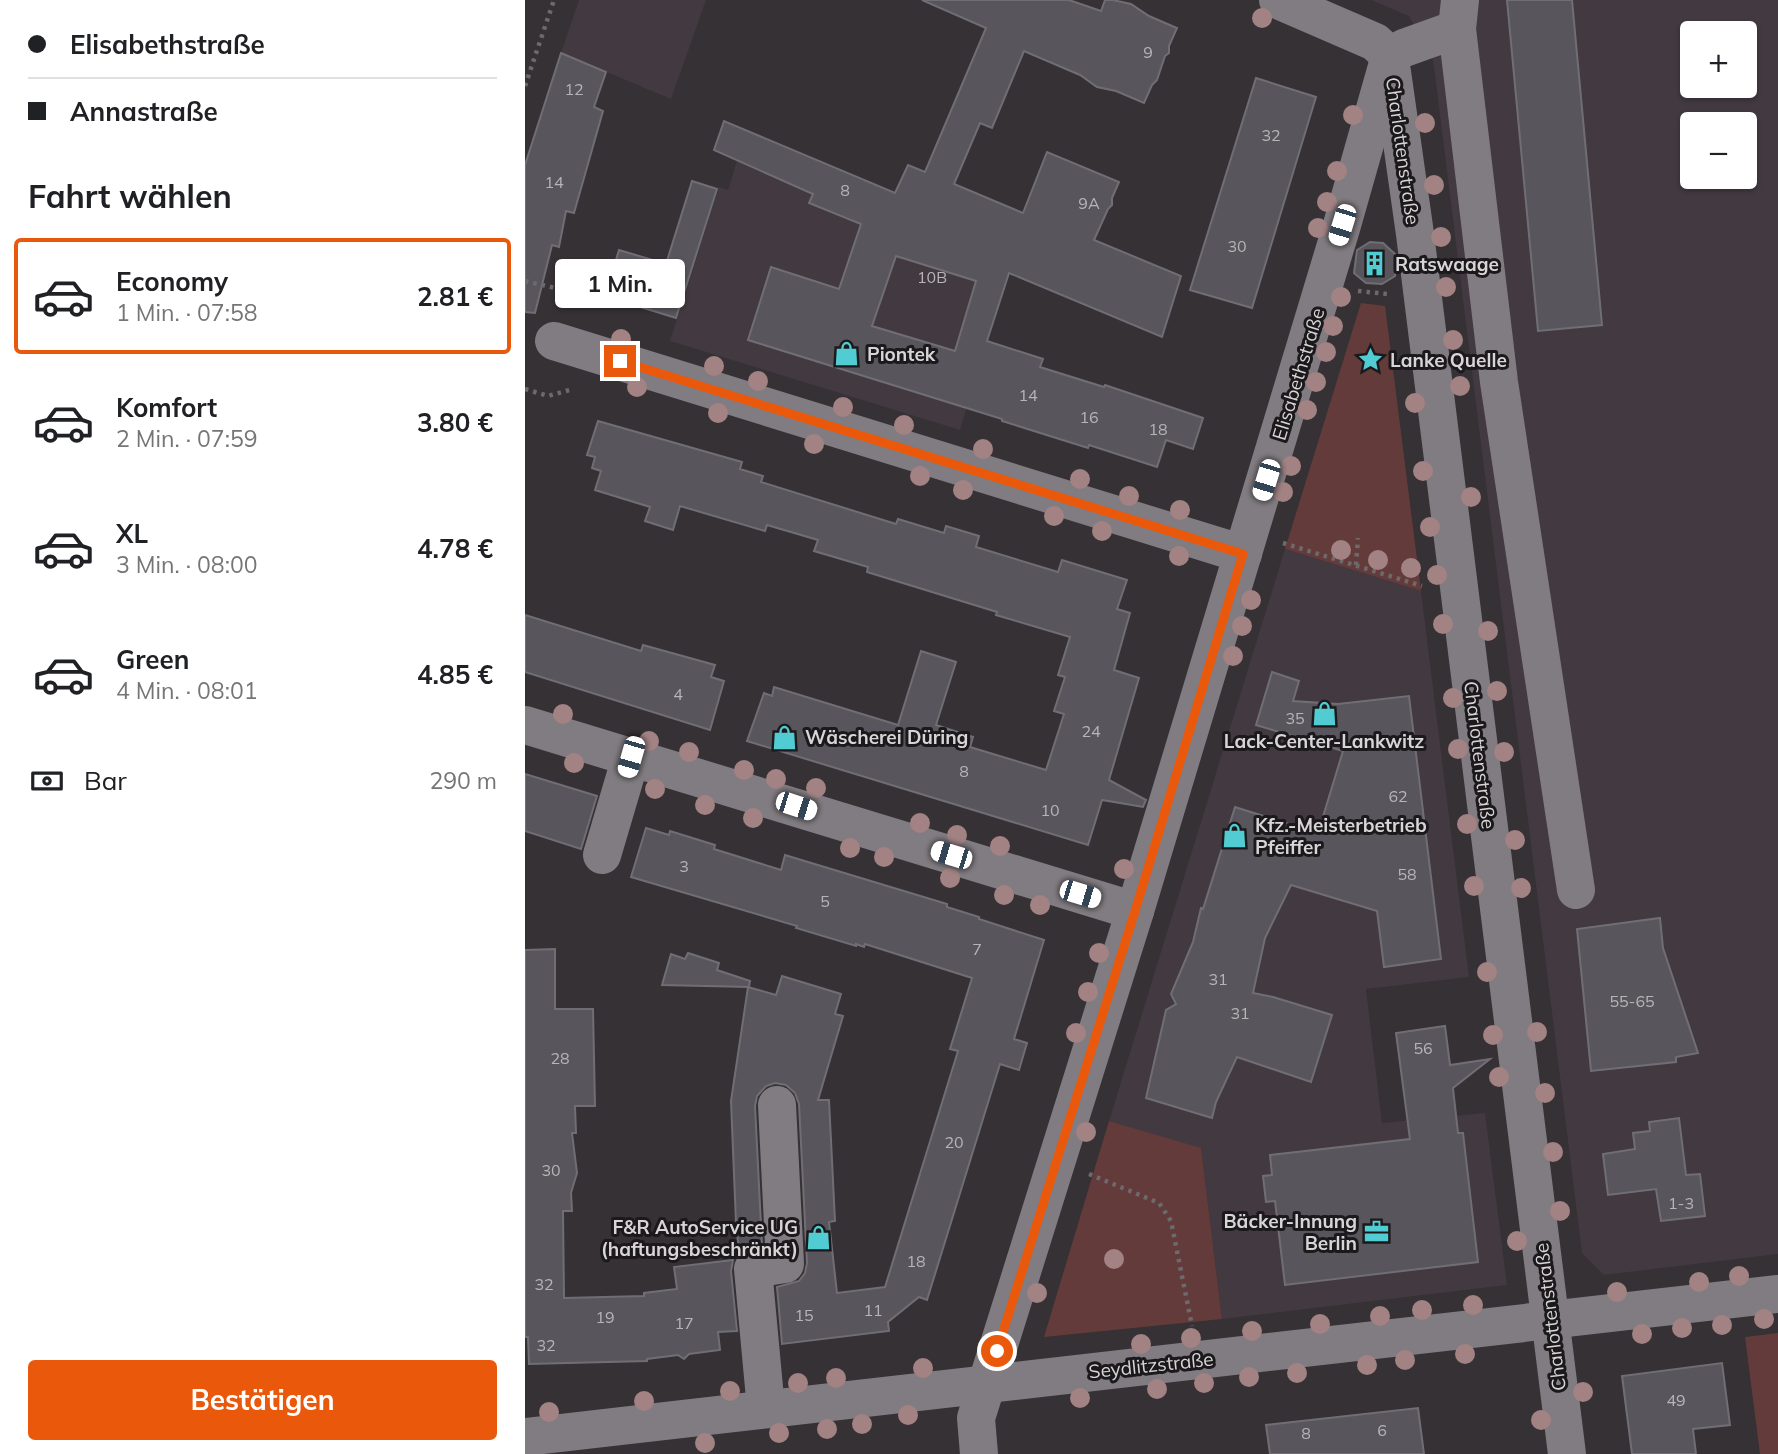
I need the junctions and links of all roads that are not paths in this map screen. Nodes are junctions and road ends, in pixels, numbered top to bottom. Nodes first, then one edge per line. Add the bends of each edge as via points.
1 (1278, 0) edge
2 (1459, 14) edge
3 (1390, 56) junction
4 (554, 341) dead end
5 (1243, 554) junction
6 (525, 725) edge
7 (631, 757) junction
8 (602, 855) dead end
9 (1576, 890) dead end
10 (1135, 911) junction
11 (777, 1105) dead end
12 (1778, 1294) edge
13 (1551, 1322) junction
14 (988, 1383) junction
15 (766, 1409) junction
16 (525, 1437) edge
17 (979, 1454) edge
18 (1567, 1454) edge

1 - 3 street via 1374,42
2 - 3 street
2 - 9 street via 1499,382
3 - 5 street, Elisabethstraße
3 - 13 street, Charlottenstraße
4 - 5 street
5 - 10 street, Elisabethstraße
6 - 7 street
7 - 8 street
7 - 10 street
10 - 14 street, Elisabethstraße
11 - 15 street via 785,1264 753,1269
12 - 13 street, Seydlitzstraße
13 - 14 street, Seydlitzstraße
13 - 18 street, Charlottenstraße
14 - 15 street, Seydlitzstraße
14 - 17 street, Elisabethstraße via 976,1418
15 - 16 street, Seydlitzstraße

